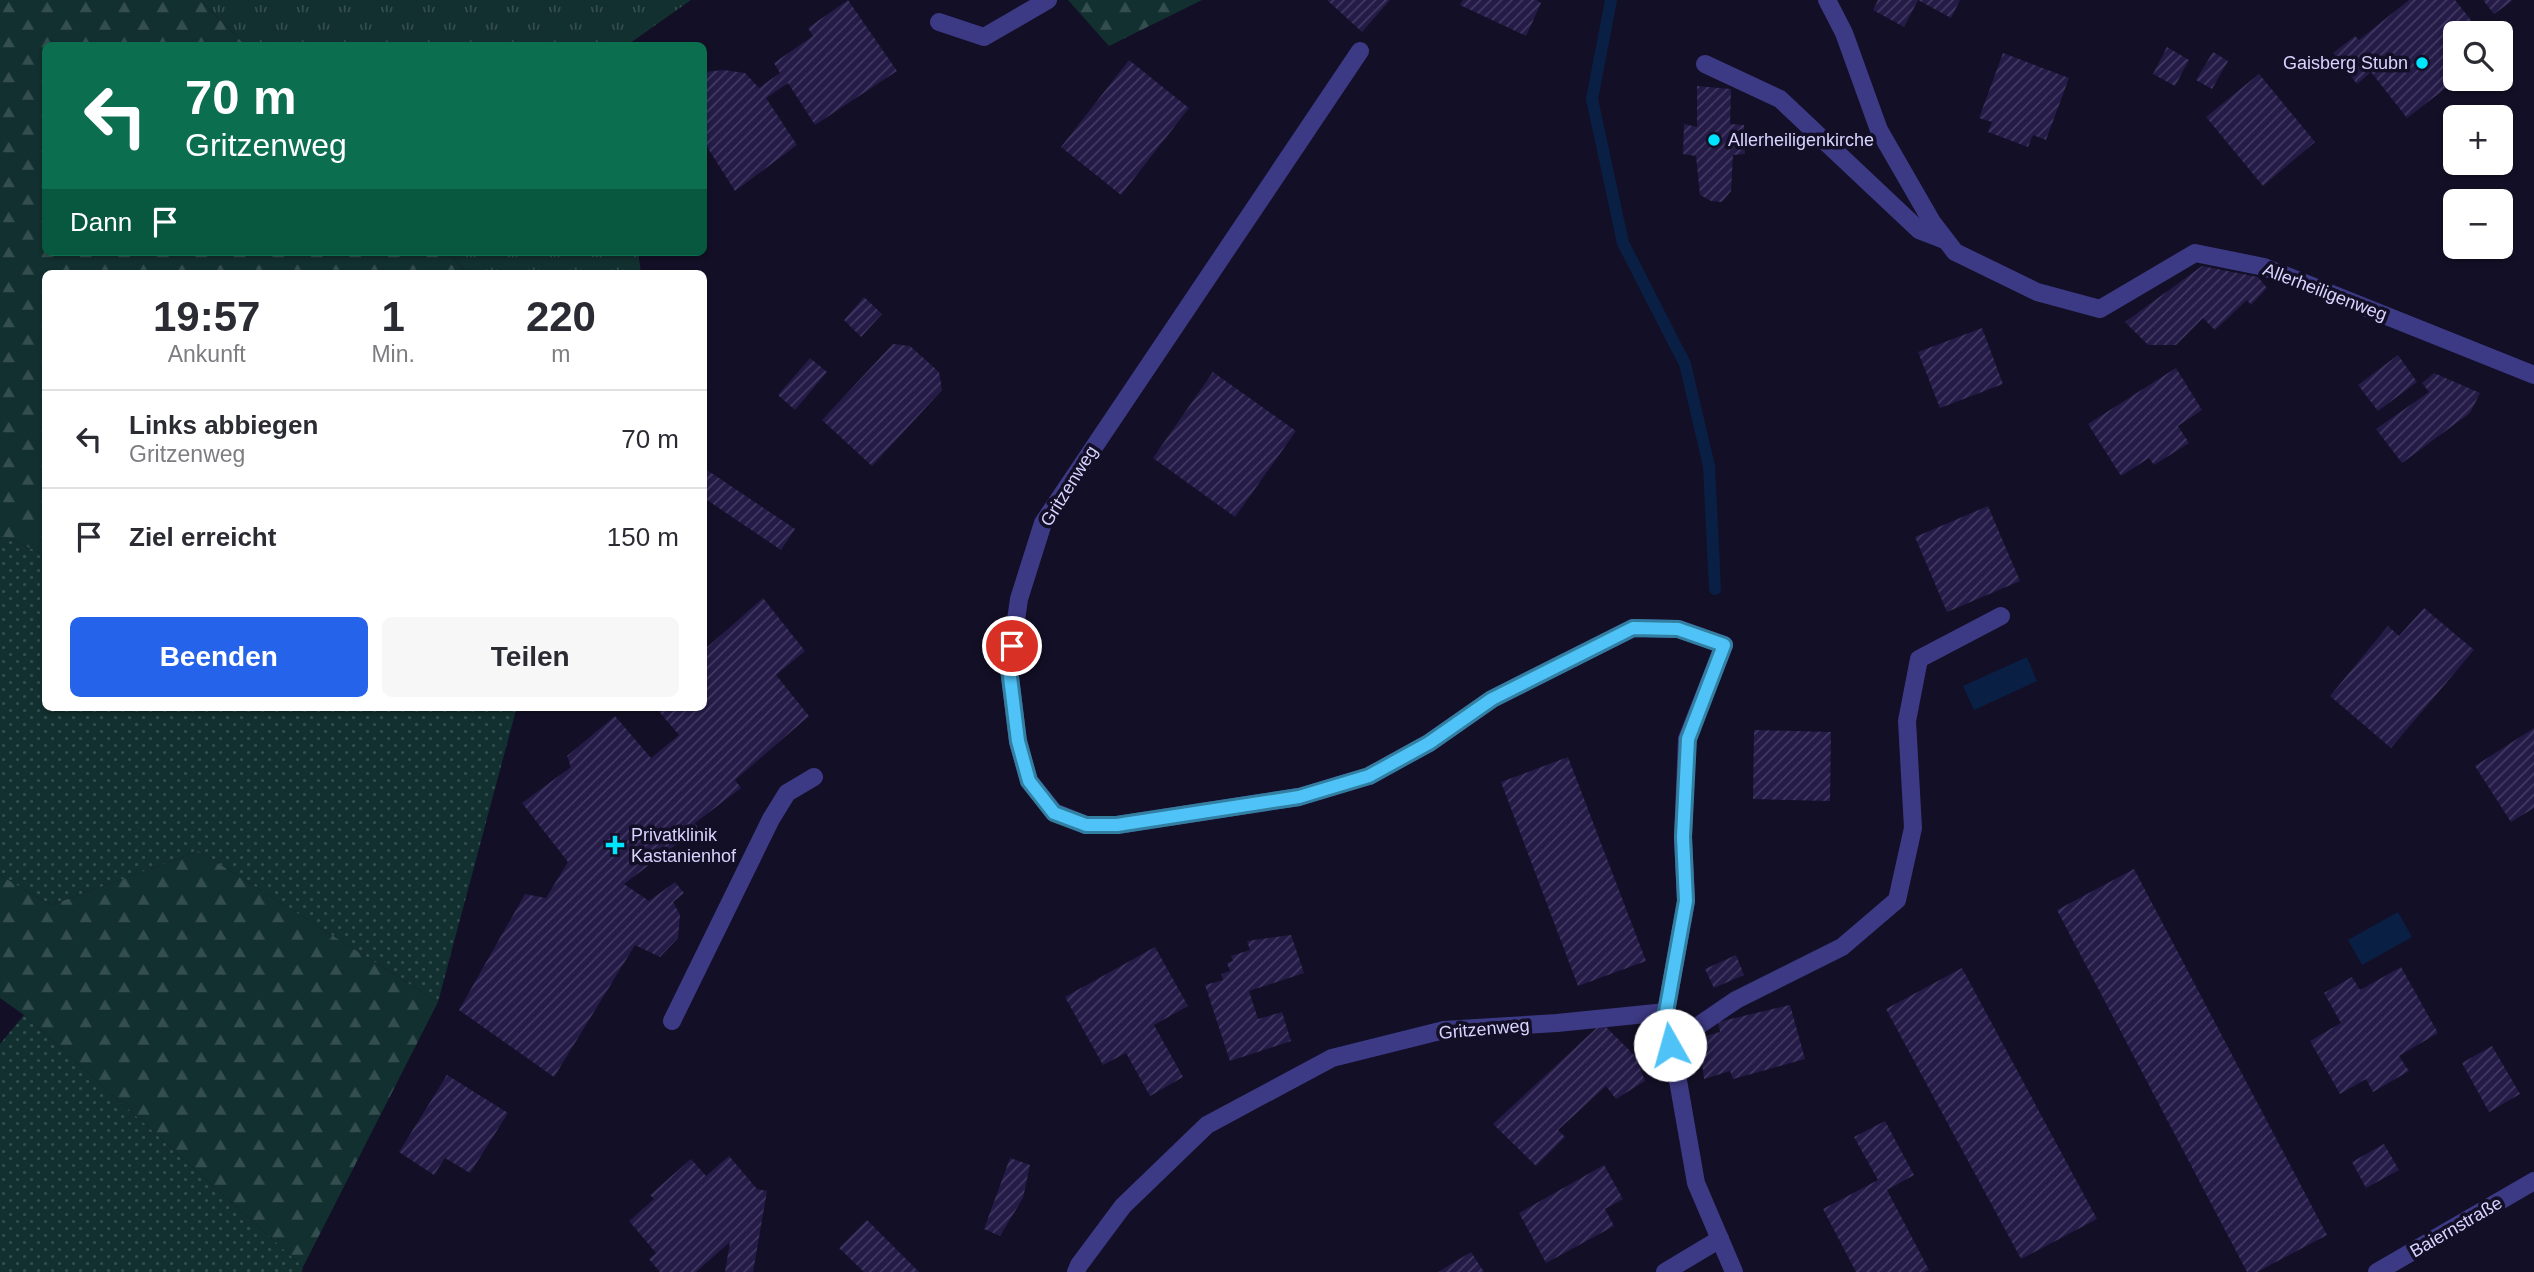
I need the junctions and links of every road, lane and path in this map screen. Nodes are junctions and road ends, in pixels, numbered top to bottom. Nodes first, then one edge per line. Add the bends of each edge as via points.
1 (1048, 0) edge
2 (1826, 0) edge
3 (939, 22) dead end
4 (1360, 51) dead end
5 (1705, 64) dead end
6 (1945, 240) junction
7 (2534, 375) edge
8 (2001, 616) dead end
9 (814, 777) dead end
10 (1666, 1012) junction
11 (672, 1021) dead end
12 (1670, 1045) junction
13 (2533, 1185) edge
14 (1720, 1239) junction
15 (1076, 1272) edge
16 (1665, 1272) edge
17 (1734, 1272) edge
18 (2378, 1272) edge

1 - 3 street via 984,37
2 - 6 street, Allerheiligenweg via 1879,130
4 - 10 street, Gritzenweg via 1043,523 1019,599 1009,669 1018,741 1029,781 1054,813 1086,825 1117,825 1299,797 1369,776 1429,743 1492,699 1633,628 1678,629 1724,645 1688,739 1683,837 1686,901
5 - 6 street via 1780,99 1919,230
6 - 7 street, Allerheiligenweg via 1955,252 2037,292 2100,309 2194,253 2264,267
8 - 12 street via 1919,659 1907,721 1913,828 1897,900 1842,947 1736,1000
9 - 11 street via 786,793 781,801
10 - 12 street
10 - 15 street, Gritzenweg via 1444,1030 1332,1058 1207,1125 1123,1206
12 - 14 street via 1696,1183
13 - 18 street, Baiernstraße
14 - 16 street
14 - 17 street

